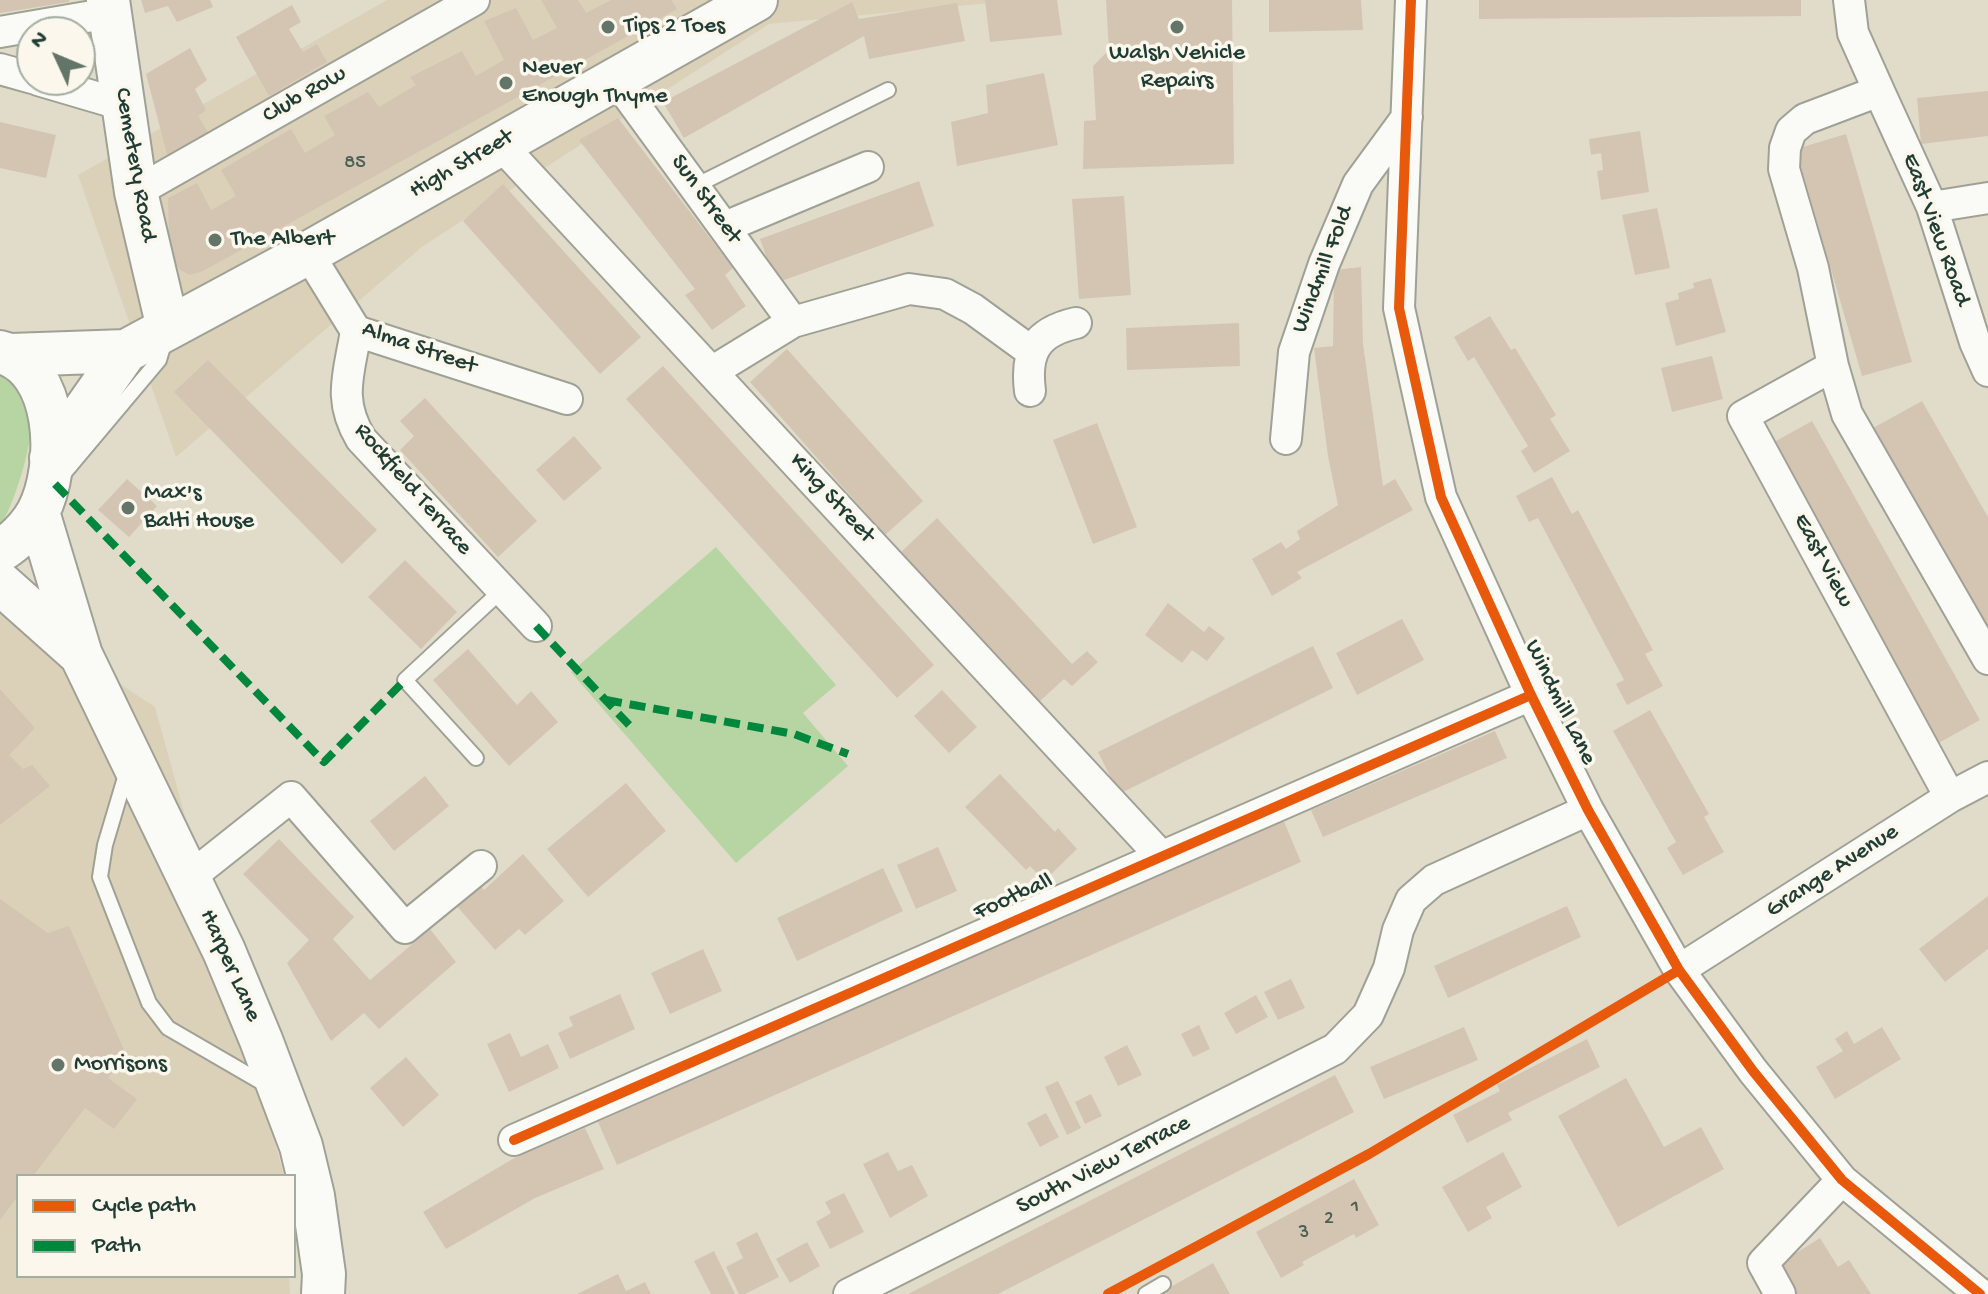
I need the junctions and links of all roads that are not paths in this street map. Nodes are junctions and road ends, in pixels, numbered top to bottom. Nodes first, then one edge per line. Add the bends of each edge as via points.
1 (474, 0) edge
2 (756, 0) edge
3 (1411, 0) edge
4 (1849, 0) edge
5 (109, 7) edge
6 (0, 32) edge
7 (615, 78) junction
8 (888, 90) dead end
9 (1879, 91) junction
10 (92, 96) edge
11 (123, 105) junction
12 (1407, 117) junction
13 (500, 144) junction
14 (868, 167) dead end
15 (695, 186) junction
16 (136, 192) junction
17 (1988, 198) edge
18 (1932, 207) junction
19 (725, 227) junction
20 (308, 253) junction
21 (793, 322) junction
22 (1076, 323) dead end
23 (168, 328) junction
24 (356, 331) junction
25 (126, 351) junction
26 (1032, 352) junction
27 (5, 353) edge
28 (1833, 366) junction
29 (713, 371) junction
30 (1988, 371) edge
31 (1030, 391) dead end
32 (567, 399) dead end
33 (1286, 439) dead end
34 (51, 458) junction
35 (40, 506) junction
36 (0, 551) edge
37 (0, 583) edge
38 (502, 590) junction
39 (536, 626) dead end
40 (81, 655) junction
41 (1988, 659) edge
42 (1531, 695) junction
43 (131, 755) junction
44 (476, 758) dead end
45 (1988, 777) edge
46 (1950, 797) junction
47 (1588, 810) junction
48 (1160, 855) junction
49 (481, 866) dead end
50 (189, 878) junction
51 (1679, 970) junction
52 (282, 1094) junction
53 (514, 1140) dead end
54 (1842, 1180) junction
55 (1163, 1284) dead end
56 (323, 1294) edge
57 (849, 1294) edge
58 (1146, 1294) edge
59 (1780, 1294) edge
60 (1980, 1294) edge

1 - 16 street, Club Row
2 - 7 street, High Street
3 - 12 street, Windmill Lane
4 - 9 street via 1853,33
5 - 6 street
5 - 11 street, Cemetery Road
7 - 13 street, High Street
7 - 15 street, Sun Street
8 - 15 lane
9 - 18 street, East View Road
9 - 28 street via 1805,119 1791,131 1785,148 1784,169 1813,268
10 - 11 street
11 - 16 street, Cemetery Road
12 - 33 street, Windmill Fold via 1358,184 1324,264 1294,352
12 - 42 street, Windmill Lane via 1399,308 1441,497
13 - 20 street, High Street
13 - 29 street, King Street
14 - 19 street
15 - 19 street, Sun Street
16 - 23 street, Cemetery Road
17 - 18 street
18 - 30 street, East View Road
19 - 21 street, Sun Street
20 - 23 street, High Street
20 - 24 street, Alma Street
21 - 26 street via 909,289 933,292 973,309
21 - 29 street
22 - 26 street via 1047,334
23 - 25 street, High Street
23 - 35 lane via 159,360
24 - 32 street, Alma Street
24 - 38 street, Rockfield Terrace via 345,398 350,421
25 - 27 street, High Street
25 - 34 street, High Street
26 - 31 street
27 - 34 street, High Street via 27,365 43,393 51,413
28 - 41 street via 1847,414
28 - 46 street, East View via 1743,416
29 - 48 street, King Street
34 - 35 street, High Street
35 - 36 street via 24,532
35 - 40 street, Harper Lane
37 - 40 street, Harper Lane
38 - 39 street, Rockfield Terrace
38 - 44 lane via 405,680
40 - 43 street, Harper Lane
42 - 47 street, Windmill Lane
42 - 48 street, Football
43 - 50 street, Harper Lane
43 - 52 lane via 100,877 149,1003 168,1028
45 - 46 street, Grange Avenue
46 - 51 street, Grange Avenue
47 - 51 street, Windmill Lane
47 - 57 street, South View Terrace via 1434,880 1411,900 1368,1015 1335,1049
48 - 53 street, Football
49 - 50 street via 405,928 291,797
50 - 52 street, Harper Lane
51 - 54 street, Windmill Lane
52 - 56 street, Harper Lane via 313,1196
54 - 59 street via 1763,1263
54 - 60 street, Windmill Lane
55 - 58 lane

